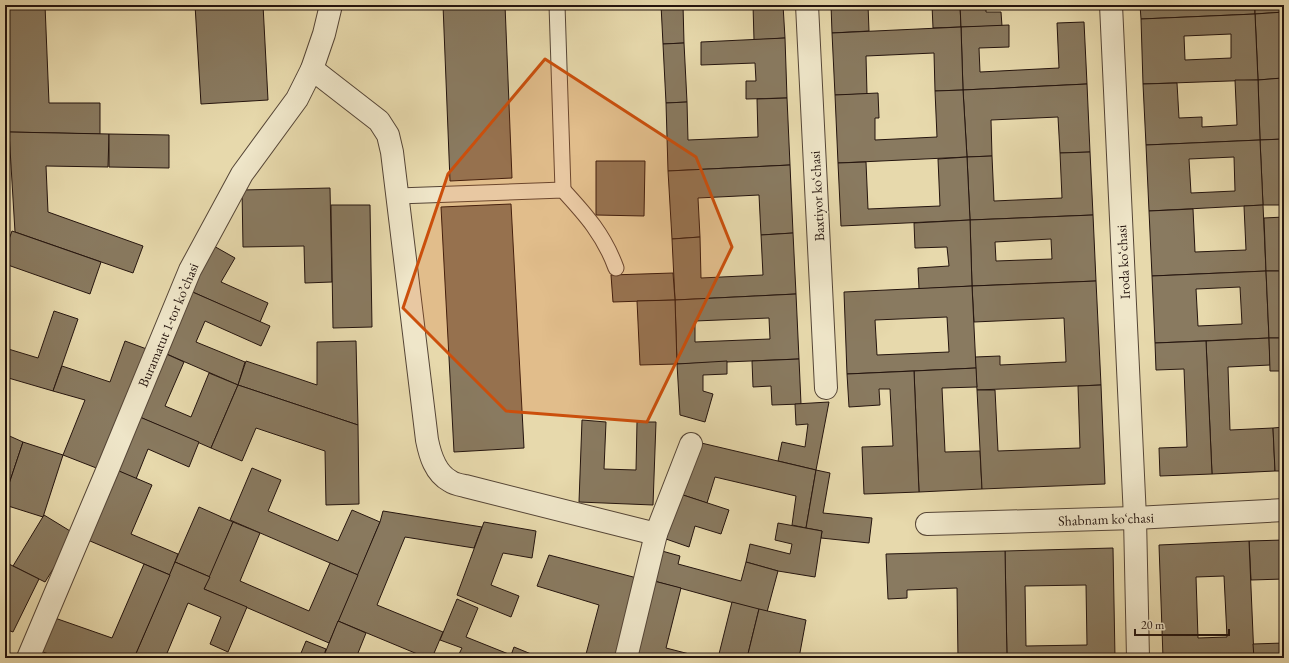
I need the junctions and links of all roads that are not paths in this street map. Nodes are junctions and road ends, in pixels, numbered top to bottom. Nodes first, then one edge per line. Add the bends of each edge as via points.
1 (330, 5) edge
2 (557, 5) edge
3 (807, 5) edge
4 (1111, 5) edge
5 (312, 69) junction
6 (562, 190) junction
7 (398, 196) junction
8 (616, 268) dead end
9 (826, 388) dead end
10 (690, 444) dead end
11 (1284, 510) edge
12 (1135, 518) junction
13 (927, 524) dead end
14 (656, 534) junction
15 (28, 658) edge
16 (626, 658) edge
17 (1138, 658) edge

1 - 5 street, Buramatut 1-tor koʼchasi via 324,34
2 - 6 lane
3 - 9 street, Baxtiyor koʻchasi
4 - 12 street, Iroda koʻchasi
5 - 7 street via 379,121 388,135
5 - 15 street, Buramatut 1-tor koʼchasi via 297,99 242,174 190,270
6 - 7 lane
6 - 8 lane via 601,234
7 - 14 street via 427,440 431,457 438,470 449,481 465,486
10 - 14 street
11 - 12 street, Shabnam koʻchasi
12 - 13 street, Shabnam koʻchasi
12 - 17 street, Iroda koʻchasi
14 - 16 street

